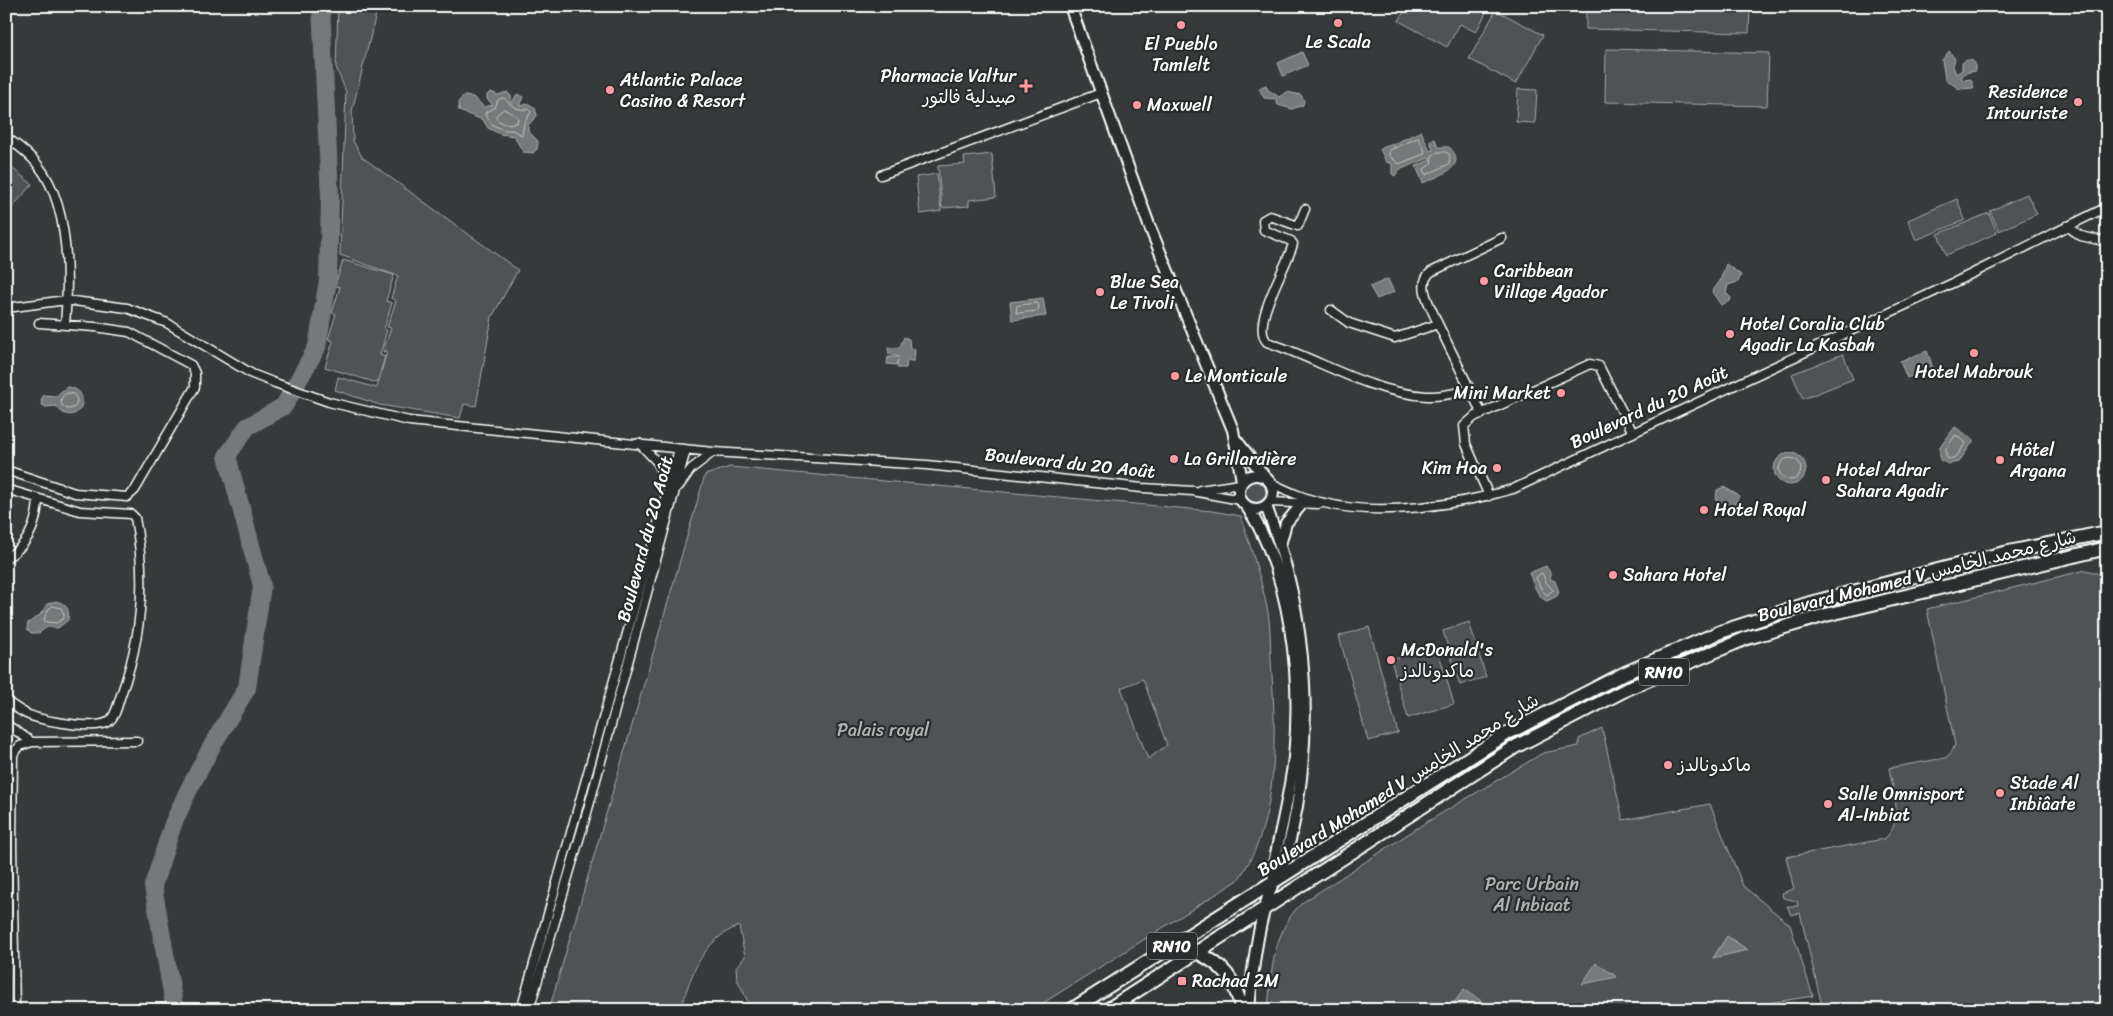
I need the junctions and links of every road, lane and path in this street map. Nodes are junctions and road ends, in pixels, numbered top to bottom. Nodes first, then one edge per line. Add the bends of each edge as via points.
1 (1070, 6) edge
2 (1101, 93) junction
3 (6, 137) edge
4 (881, 175) dead end
5 (2107, 207) edge
6 (1305, 209) dead end
7 (2067, 226) junction
8 (1502, 238) dead end
9 (2107, 242) edge
10 (66, 300) junction
11 (6, 308) edge
12 (1331, 310) dead end
13 (39, 324) dead end
14 (1438, 324) junction
15 (65, 325) junction
16 (1470, 390) junction
17 (1482, 414) junction
18 (1633, 432) junction
19 (1234, 436) junction
20 (639, 443) junction
21 (683, 449) junction
22 (713, 452) junction
23 (6, 470) edge
24 (1268, 480) junction
25 (1241, 483) junction
26 (6, 489) edge
27 (671, 491) junction
28 (1193, 491) junction
29 (1489, 496) junction
30 (38, 499) junction
31 (1325, 503) junction
32 (1244, 504) junction
33 (1268, 504) junction
34 (1302, 504) junction
35 (2107, 532) edge
36 (1280, 546) junction
37 (2107, 548) edge
38 (6, 558) edge
39 (6, 701) edge
40 (6, 724) edge
41 (137, 741) dead end
42 (32, 742) junction
43 (1274, 882) junction
44 (1263, 908) junction
45 (10, 934) edge
46 (1195, 951) junction
47 (15, 1010) edge
48 (521, 1010) edge
49 (529, 1010) edge
50 (1071, 1010) edge
51 (1107, 1010) edge
52 (1242, 1010) edge
53 (1249, 1010) edge

1 - 2 street, Boulevard du 20 Août
2 - 4 street
2 - 19 street, Boulevard du 20 Août via 1152,234
3 - 10 street via 38,165 53,189 63,233 68,278
5 - 7 street, Boulevard du 20 Août
6 - 16 street via 1298,226 1270,216 1262,220 1264,230 1293,244 1261,324 1263,338 1368,384 1391,390 1428,396
7 - 9 street via 2081,236
7 - 18 street, Boulevard du 20 Août via 1955,282
8 - 14 street via 1424,277 1422,285
10 - 11 street
10 - 15 street
10 - 20 street via 111,304 152,316 252,374 329,402 378,415 426,423
12 - 14 street via 1349,323 1394,338
13 - 15 street
14 - 16 street
15 - 23 street via 129,332 145,339 191,365 196,377 195,386 135,490 127,497 75,493
16 - 17 street
17 - 18 street via 1596,364
17 - 29 street via 1468,421 1463,432
18 - 29 street, Boulevard du 20 Août via 1513,489
19 - 24 street, Boulevard du 20 Août
19 - 25 street, Boulevard du 20 Août
20 - 21 street
20 - 27 street via 658,463
21 - 22 street, Boulevard du 20 Août
21 - 27 street, Boulevard du 20 Août
22 - 27 street via 691,469
22 - 28 street, Boulevard du 20 Août via 927,465
24 - 25 street via 1253,475
24 - 31 street, Boulevard du 20 Août via 1302,497
24 - 33 street via 1273,492
25 - 28 street, Boulevard du 20 Août
25 - 32 street via 1238,492
26 - 30 street
27 - 48 street, Boulevard du 20 Août
27 - 49 street, Boulevard du 20 Août via 588,809
28 - 32 street, Boulevard du 20 Août
29 - 31 street, Boulevard du 20 Août via 1445,505 1388,509
30 - 38 street via 37,518 29,537 18,551
30 - 39 street via 80,511 128,514 135,518 141,562 139,632 133,662 114,715 106,723 67,724 35,718
31 - 34 street, Boulevard du 20 Août
32 - 33 street via 1256,510
32 - 43 street via 1259,526 1276,572 1289,628 1296,680 1294,757 1273,868
33 - 34 street, Boulevard du 20 Août
33 - 36 street
34 - 36 street via 1286,523
35 - 43 main road, Boulevard Mohamed V شارع محمد الخامس / RN10 via 1987,557 1810,603 1690,644 1624,673 1508,733
36 - 43 street via 1300,633 1305,710 1295,812 1287,855
37 - 44 main road, Boulevard Mohamed V شارع محمد الخامس / RN10 via 1863,604 1747,638 1672,669 1515,747
40 - 42 street
41 - 42 street
42 - 45 street via 20,746 12,758
43 - 44 street
43 - 50 main road, Boulevard Mohamed V شارع محمد الخامس / RN10
44 - 46 main road, Boulevard Mohamed V شارع محمد الخامس / RN10
44 - 53 street
45 - 47 street
46 - 51 main road, Boulevard Mohamed V شارع محمد الخامس / RN10
46 - 52 main road via 1224,969 1234,983

